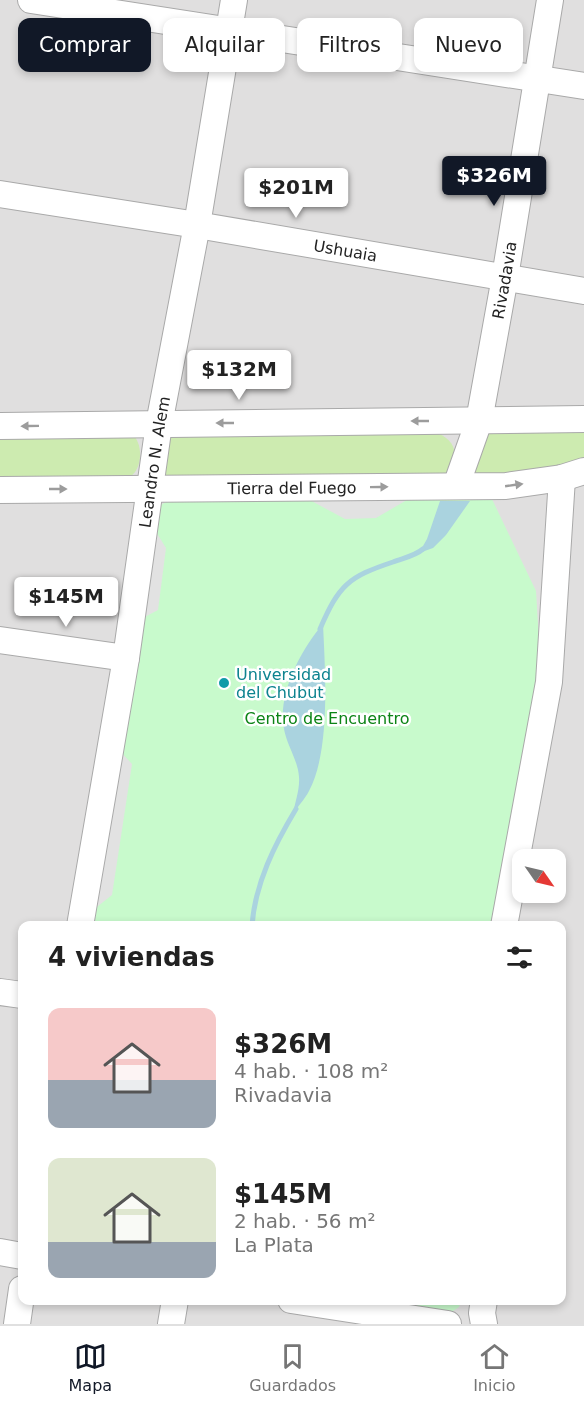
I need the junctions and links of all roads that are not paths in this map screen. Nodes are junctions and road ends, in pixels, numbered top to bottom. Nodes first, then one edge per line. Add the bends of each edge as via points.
1 (31, 0) edge
2 (234, 0) edge
3 (550, 0) edge
4 (231, 18) edge
5 (163, 20) edge
6 (285, 39) edge
7 (222, 72) edge
8 (537, 79) junction
9 (584, 86) edge
10 (0, 194) edge
11 (197, 225) junction
12 (505, 277) junction
13 (584, 291) edge
14 (584, 419) edge
15 (478, 421) junction
16 (159, 424) junction
17 (0, 426) edge
18 (573, 474) edge
19 (456, 486) junction
20 (148, 489) junction
21 (0, 490) edge
22 (0, 640) edge
23 (126, 658) junction
24 (81, 921) edge
25 (505, 921) edge
26 (0, 992) edge
27 (18, 994) edge
28 (0, 1252) edge
29 (18, 1255) edge
30 (20, 1305) edge
31 (174, 1305) edge
32 (306, 1305) edge
33 (483, 1305) edge
34 (340, 1316) edge
35 (17, 1324) edge
36 (171, 1324) edge
37 (448, 1324) edge
38 (484, 1324) edge

1 - 5 street
2 - 4 street, Leandro N. Alem
3 - 8 street, Rivadavia
6 - 8 street
7 - 11 street, Leandro N. Alem
8 - 9 street
8 - 12 street, Rivadavia
10 - 11 street, Ushuaia
11 - 12 street, Ushuaia
11 - 16 street, Leandro N. Alem
12 - 13 street, Ushuaia
12 - 15 street, Rivadavia
14 - 15 street
15 -> 16 street
15 - 19 street, Rivadavia
16 -> 17 street
16 - 20 street, Leandro N. Alem
19 -> 18 street, Tierra del Fuego via 506,486
18 - 25 street via 549,682
20 -> 19 street, Tierra del Fuego
21 -> 20 street, Tierra del Fuego
20 - 23 street, Leandro N. Alem
22 - 23 street
23 - 24 street, Leandro N. Alem
26 - 27 street
28 - 29 street
30 - 35 street
31 - 36 street
32 - 34 street
33 - 38 street
34 - 37 street

